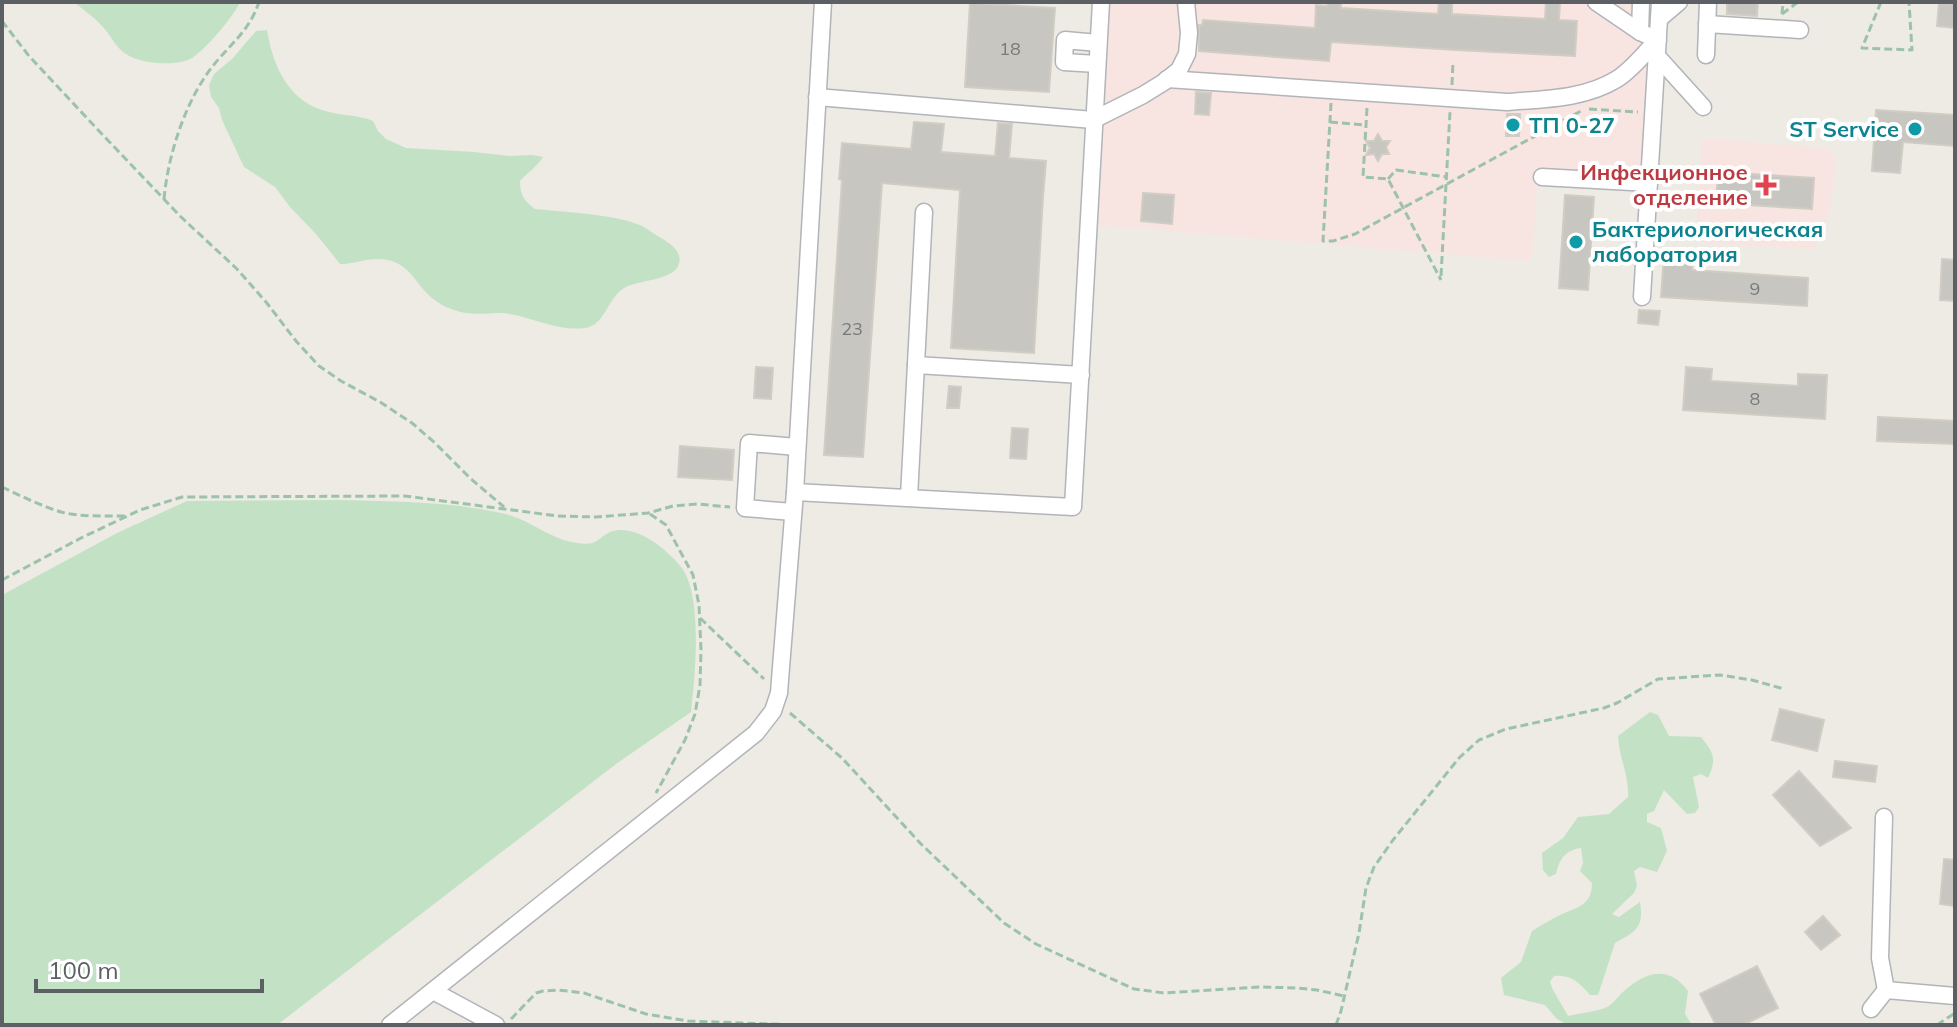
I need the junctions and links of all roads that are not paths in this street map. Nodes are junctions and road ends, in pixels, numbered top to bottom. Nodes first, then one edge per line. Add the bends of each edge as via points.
1 (823, 2) edge
2 (1101, 2) edge
3 (1186, 2) edge
4 (1596, 2) edge
5 (1641, 2) edge
6 (1660, 2) edge
7 (1679, 2) edge
8 (1708, 2) edge
9 (1659, 19) junction
10 (1707, 24) junction
11 (1800, 30) dead end
12 (1640, 32) junction
13 (1098, 43) junction
14 (1657, 47) junction
15 (1706, 55) dead end
16 (1097, 64) junction
17 (1167, 79) junction
18 (817, 97) junction
19 (1703, 107) dead end
20 (1093, 120) junction
21 (1542, 177) dead end
22 (1649, 183) junction
23 (924, 212) dead end
24 (1642, 297) dead end
25 (916, 365) junction
26 (1081, 375) junction
27 (797, 447) junction
28 (795, 492) junction
29 (909, 497) junction
30 (793, 512) junction
31 (1884, 817) dead end
32 (1886, 990) junction
33 (433, 991) junction
34 (1955, 996) edge
35 (1871, 1009) dead end
36 (390, 1025) edge
37 (496, 1025) edge

1 - 18 street
2 - 13 street
3 - 17 street via 1187,54
4 - 12 street
5 - 12 street
6 - 9 street
7 - 9 street
8 - 10 street
9 - 14 street
10 - 11 street
10 - 15 street
12 - 14 street
13 - 16 street
13 - 16 street via 1065,40 1064,62
14 - 17 street via 1620,78 1596,90 1507,102
14 - 19 street
14 - 22 street
16 - 20 street
17 - 20 street
18 - 20 street
18 - 27 street
20 - 26 street
21 - 22 street
22 - 24 street
23 - 25 street
25 - 26 street
25 - 29 street
26 - 29 street via 1073,507
27 - 28 street
27 - 30 street via 749,443 745,508
28 - 29 street
28 - 30 street
30 - 33 street via 780,680 768,719
31 - 32 street via 1880,958
32 - 34 street
32 - 35 street
33 - 36 street
33 - 37 street

